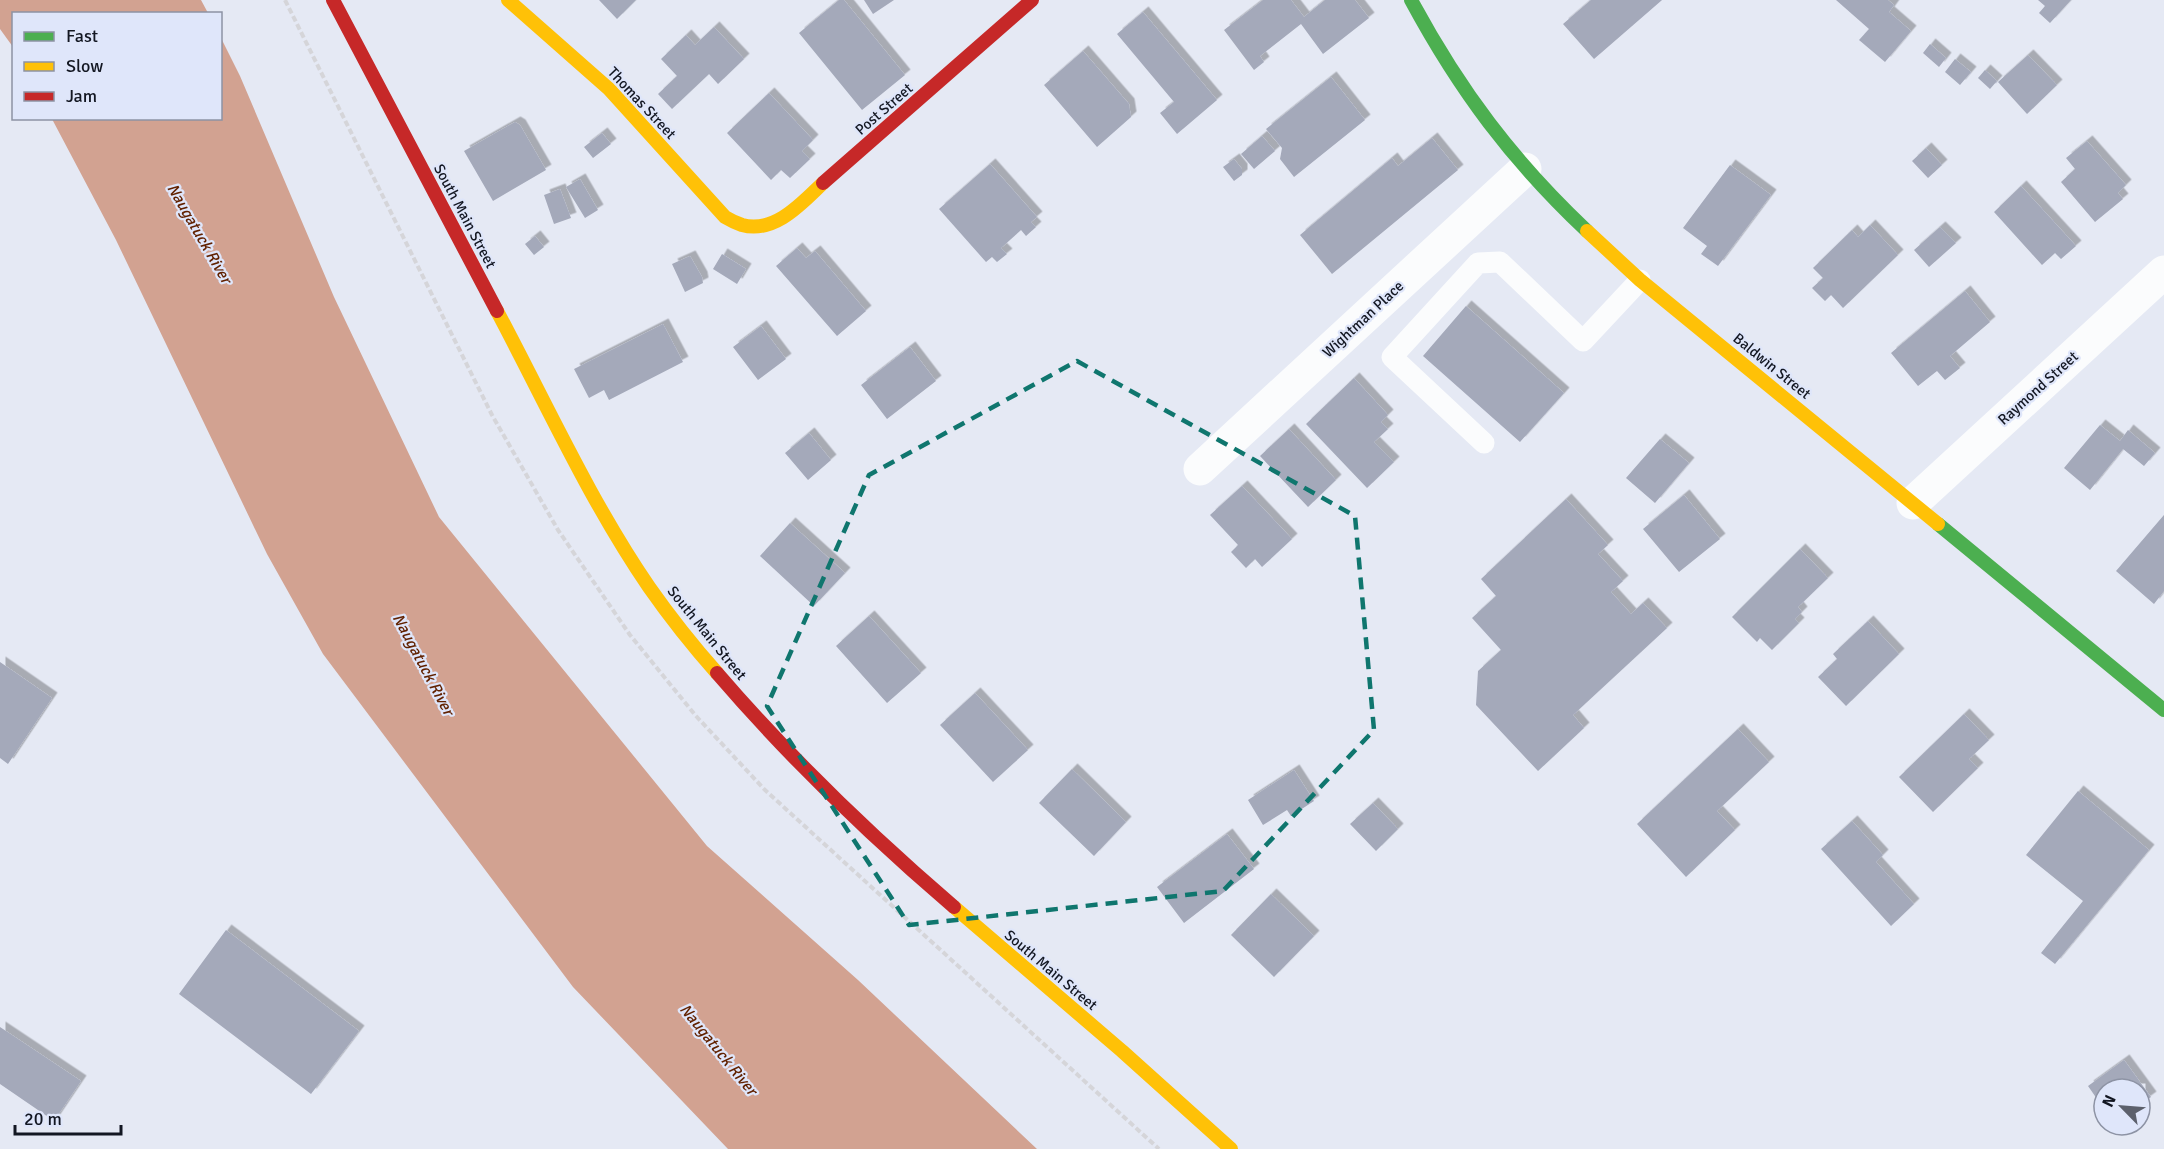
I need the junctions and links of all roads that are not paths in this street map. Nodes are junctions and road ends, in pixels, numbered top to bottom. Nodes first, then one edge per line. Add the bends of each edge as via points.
1 (333, 0) edge
2 (508, 0) edge
3 (1032, 0) edge
4 (1411, 0) edge
5 (1525, 169) junction
6 (749, 227) joint
7 (1453, 236) junction
8 (1478, 263) junction
9 (2164, 272) edge
10 (1640, 280) junction
11 (1484, 443) dead end
12 (1200, 469) dead end
13 (1912, 503) junction
14 (2164, 710) edge
15 (1231, 1149) edge

1 - 15 main road, South Main Street via 596,499 676,624 761,723 864,828
2 - 6 main road, Thomas Street via 609,89 718,211
3 - 6 main road, Post Street via 792,211 771,224
4 - 5 main road, Baldwin Street via 1468,99
5 - 7 street, Wightman Place
5 - 10 main road, Baldwin Street
7 - 8 lane
7 - 12 street, Wightman Place
8 - 10 lane via 1500,262 1583,341
8 - 11 lane via 1392,357
9 - 13 street, Raymond Street
10 - 13 main road, Baldwin Street
13 - 14 main road, Baldwin Street

